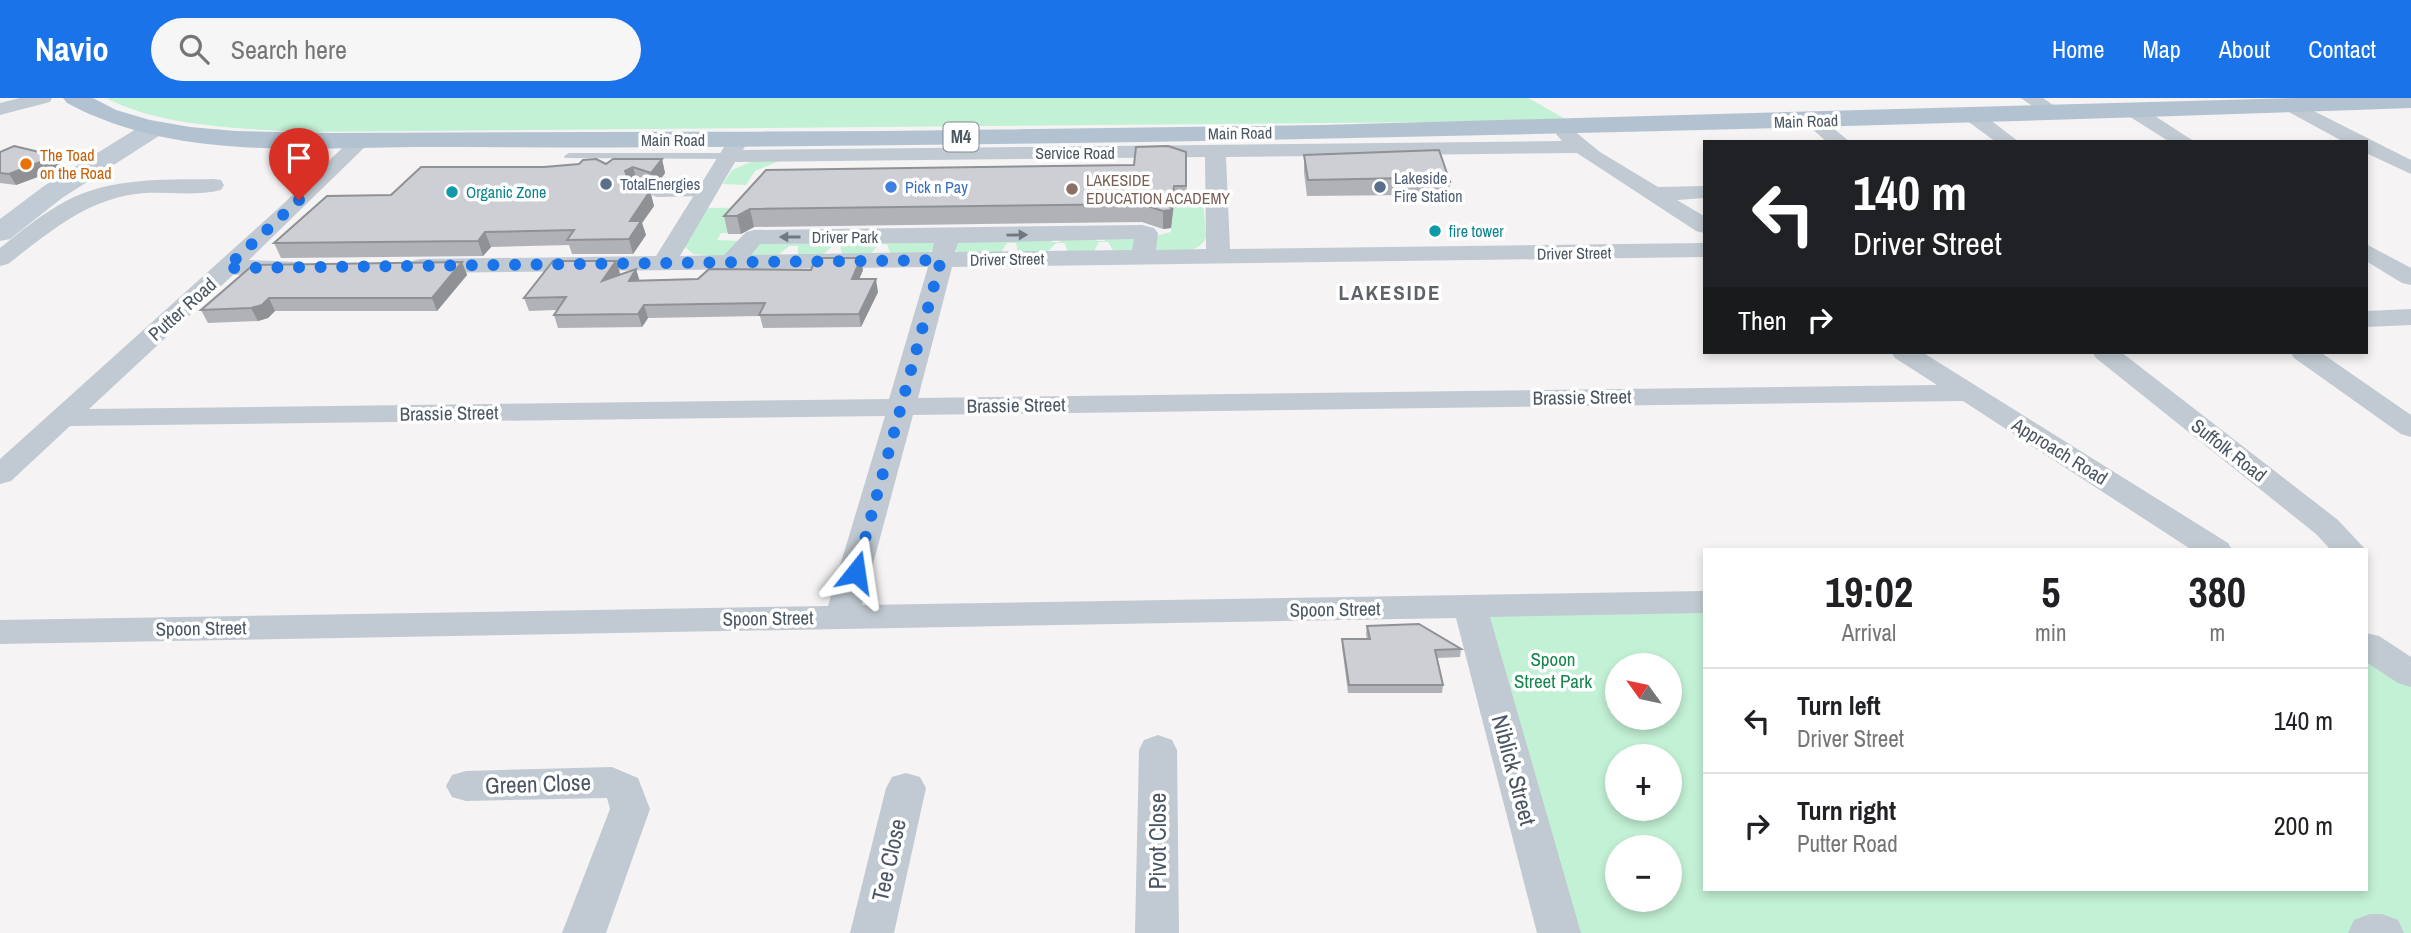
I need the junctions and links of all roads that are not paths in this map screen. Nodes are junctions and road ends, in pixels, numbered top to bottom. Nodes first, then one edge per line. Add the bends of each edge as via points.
1 (43, 98) edge
2 (75, 98) edge
3 (2030, 98) edge
4 (2411, 101) edge
5 (2291, 106) junction
6 (0, 108) edge
7 (2134, 111) junction
8 (2056, 114) junction
9 (1973, 116) junction
10 (1813, 121) junction
11 (1560, 128) junction
12 (153, 129) junction
13 (188, 134) junction
14 (362, 140) junction
15 (1404, 140) junction
16 (1837, 140) edge
17 (2006, 140) edge
18 (2182, 140) edge
19 (2356, 140) edge
20 (2368, 146) edge
21 (1582, 147) junction
22 (734, 148) junction
23 (1215, 152) junction
24 (569, 156) dead end
25 (2411, 168) edge
26 (213, 185) dead end
27 (636, 186) edge
28 (1703, 192) edge
29 (707, 193) junction
30 (1654, 194) junction
31 (18, 223) edge
32 (1703, 225) edge
33 (945, 247) junction
34 (1703, 250) edge
35 (2368, 252) edge
36 (1218, 257) junction
37 (0, 259) edge
38 (664, 263) junction
39 (391, 266) edge
40 (310, 267) edge
41 (226, 268) junction
42 (2411, 278) edge
43 (2411, 317) edge
44 (2368, 320) edge
45 (1907, 354) edge
46 (2108, 354) edge
47 (2306, 354) edge
48 (1969, 393) junction
49 (901, 407) junction
50 (62, 418) junction
51 (2411, 428) edge
52 (0, 475) edge
53 (2213, 548) edge
54 (2348, 548) edge
55 (1703, 602) edge
56 (1470, 606) junction
57 (841, 617) junction
58 (0, 632) edge
59 (2368, 646) edge
60 (2411, 674) edge
61 (1158, 750) dead end
62 (466, 786) dead end
63 (906, 788) dead end
64 (584, 933) edge
65 (872, 933) edge
66 (1157, 933) edge
67 (1559, 933) edge
68 (2370, 933) edge
69 (2382, 933) edge

1 - 6 street
2 - 12 main road, Main Road / M4 via 109,117
3 - 8 street
4 - 5 main road, Main Road / M4
5 - 7 main road, Main Road / M4
5 - 19 street
7 - 8 main road, Main Road / M4
7 - 18 street
8 - 9 main road, Main Road / M4
9 - 10 main road, Main Road / M4
9 - 17 street
10 - 11 main road, Main Road / M4
10 - 16 street
11 - 15 main road, Main Road / M4
11 - 21 street
12 - 13 main road, Main Road / M4
12 - 31 main road via 53,192
13 - 14 main road, Main Road / M4
13 - 31 main road
14 - 22 main road, Main Road / M4
14 - 41 street, Putter Road
15 - 21 street, Service Road
15 - 22 main road, Main Road / M4
15 - 23 street, Service Road
20 - 25 street
21 - 30 street
22 - 23 street, Service Road via 820,159
22 - 24 lane, Service Road via 601,162
22 - 29 street
23 - 36 street
26 - 31 street via 121,189
27 - 29 lane via 657,194
28 - 30 street
29 - 38 street
30 - 32 street
31 - 37 street
33 - 36 street, Driver Street via 1144,250
33 - 38 street, Driver Street via 738,254
33 - 49 street
34 - 36 street, Driver Street
35 - 42 street
38 - 39 street, Driver Street
40 - 41 street
41 - 50 street, Putter Road
43 - 44 street
45 - 48 street, Approach Road
46 - 54 street, Suffolk Road
47 - 51 street
48 - 49 street, Brassie Street
48 - 53 street, Approach Road
49 - 50 street, Brassie Street
49 - 57 street
50 - 52 street, Putter Road
55 - 56 street, Spoon Street
56 - 57 street, Spoon Street
56 - 67 street, Niblick Street
57 - 58 street, Spoon Street
59 - 60 street
61 - 66 street, Pivot Close
62 - 64 street, Green Close via 612,782 624,789 630,809
63 - 65 street, Tee Close
68 - 69 street

